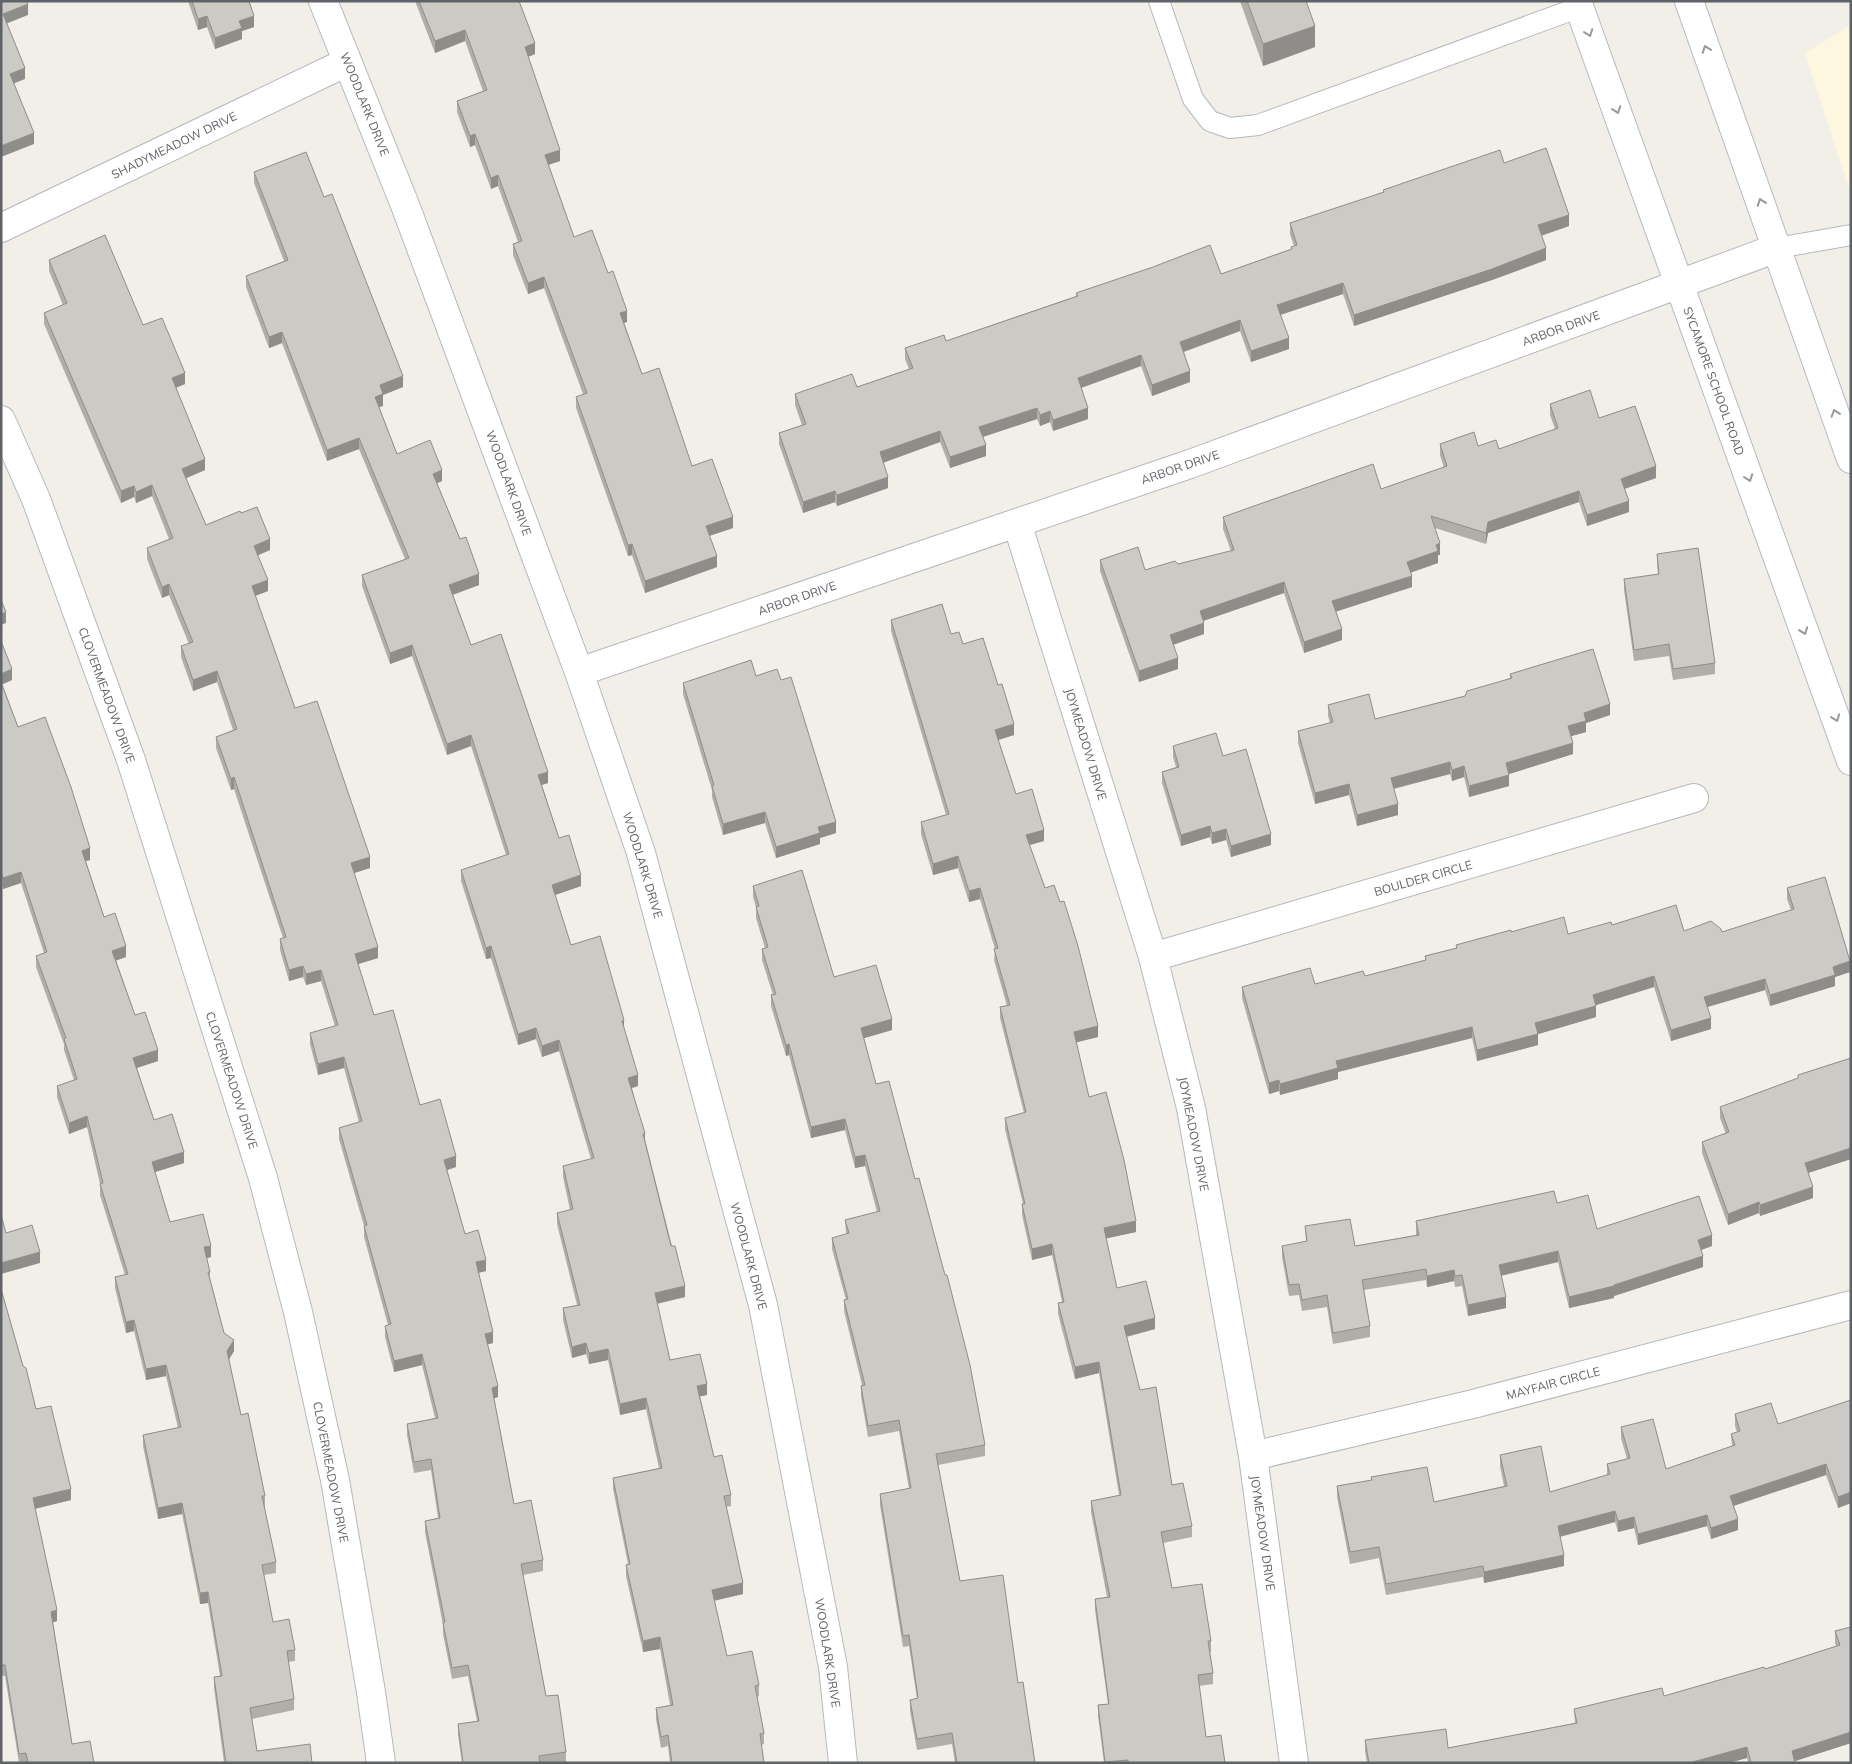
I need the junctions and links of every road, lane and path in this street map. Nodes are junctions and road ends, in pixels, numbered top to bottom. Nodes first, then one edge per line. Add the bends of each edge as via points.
1 (323, 1) edge
2 (1159, 1) edge
3 (1689, 1) edge
4 (1578, 4) edge
5 (347, 62) junction
6 (1, 228) edge
7 (1851, 235) edge
8 (1777, 248) junction
9 (1680, 284) junction
10 (1, 420) edge
11 (1851, 458) edge
12 (1017, 523) junction
13 (579, 672) junction
14 (1851, 761) edge
15 (1694, 798) dead end
16 (1153, 957) junction
17 (1851, 1305) edge
18 (1253, 1456) junction
19 (381, 1763) edge
20 (843, 1763) edge
21 (1294, 1763) edge

1 - 5 street, WOODLARK DRIVE
2 - 4 lane via 1193,99 1210,120 1230,128 1258,125
8 -> 3 street
4 -> 9 street, SYCAMORE SCHOOL ROAD
5 - 6 street, SHADYMEADOW DRIVE
5 - 13 street, WOODLARK DRIVE via 405,205
7 - 8 lane
8 - 9 street, ARBOR DRIVE
11 -> 8 street
9 - 12 street, ARBOR DRIVE via 1190,464
9 -> 14 street, SYCAMORE SCHOOL ROAD
10 - 19 street, CLOVERMEADOW DRIVE via 36,499 131,760 263,1178 298,1312 335,1480
12 - 13 street, ARBOR DRIVE
12 - 16 street, JOYMEADOW DRIVE
13 - 20 street, WOODLARK DRIVE via 641,852 763,1305 833,1667
15 - 16 street, BOULDER CIRCLE
16 - 18 street, JOYMEADOW DRIVE via 1191,1108
17 - 18 street, MAYFAIR CIRCLE via 1473,1404
18 - 21 street, JOYMEADOW DRIVE

